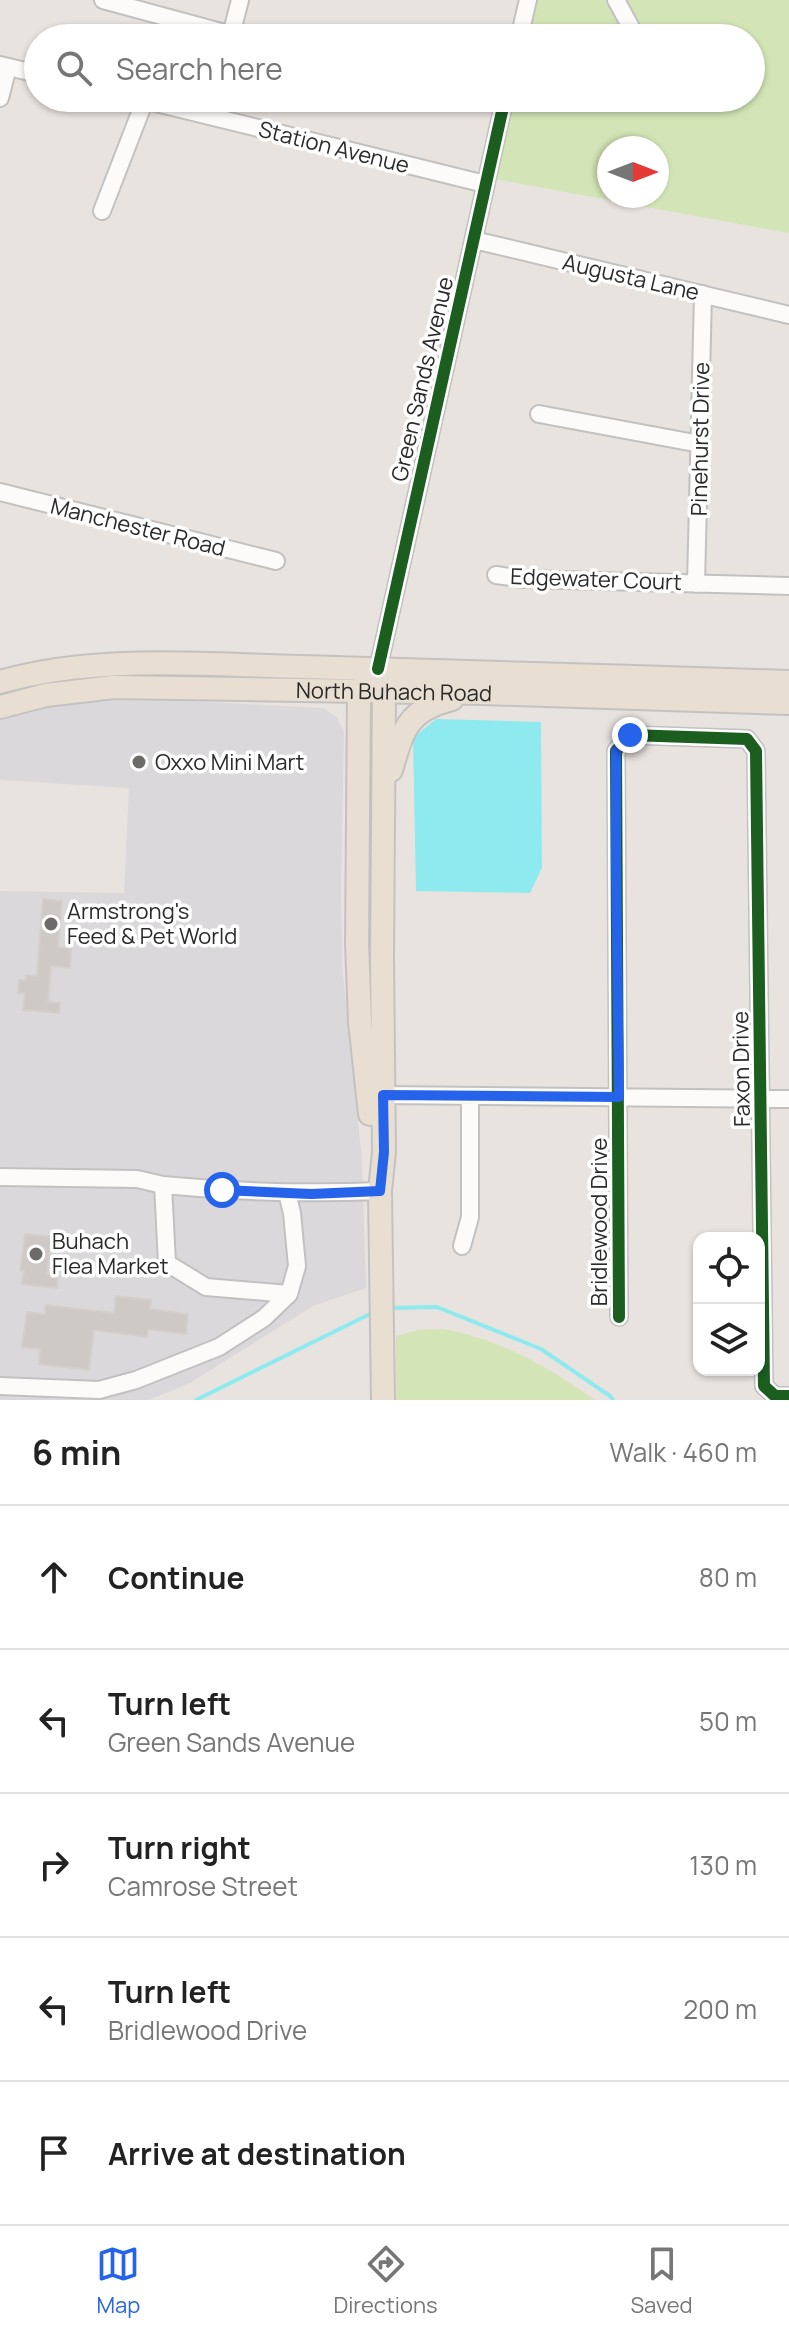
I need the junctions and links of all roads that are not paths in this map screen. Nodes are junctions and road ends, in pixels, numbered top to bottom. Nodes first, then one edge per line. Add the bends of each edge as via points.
1 (103, 0) edge
2 (240, 0) edge
3 (525, 0) edge
4 (616, 0) edge
5 (192, 24) edge
6 (238, 24) edge
7 (521, 24) edge
8 (629, 24) edge
9 (4, 66) edge
10 (24, 71) edge
11 (0, 98) edge
12 (136, 112) edge
13 (193, 112) edge
14 (502, 112) edge
15 (485, 184) junction
16 (102, 211) dead end
17 (474, 240) junction
18 (703, 294) junction
19 (789, 315) edge
20 (539, 414) dead end
21 (700, 444) junction
22 (0, 492) edge
23 (276, 561) dead end
24 (496, 575) dead end
25 (696, 584) junction
26 (789, 586) edge
27 (175, 664) junction
28 (378, 669) junction
29 (0, 682) edge
30 (789, 682) edge
31 (114, 687) junction
32 (359, 691) junction
33 (384, 692) junction
34 (482, 693) junction
35 (789, 703) edge
36 (0, 707) edge
37 (756, 751) joint
38 (384, 795) junction
39 (383, 1095) junction
40 (470, 1096) junction
41 (619, 1097) junction
42 (761, 1098) junction
43 (789, 1099) edge
44 (0, 1177) edge
45 (163, 1185) junction
46 (380, 1191) junction
47 (287, 1193) junction
48 (462, 1246) dead end
49 (289, 1294) junction
50 (619, 1317) dead end
51 (0, 1386) edge
52 (789, 1396) edge
53 (383, 1400) edge

1 - 5 street
2 - 6 street
3 - 7 street
4 - 8 street
9 - 10 street
9 - 11 street
12 - 16 street
13 - 15 street, Station Avenue
14 - 15 street, Green Sands Avenue
15 - 17 street, Green Sands Avenue
17 - 18 street, Augusta Lane
17 - 28 street, Green Sands Avenue
18 - 19 street, Augusta Lane
18 - 21 street, Pinehurst Drive
20 - 21 street
21 - 25 street, Pinehurst Drive
22 - 23 street, Manchester Road
24 - 25 street, Edgewater Court
25 - 26 street, Edgewater Court
27 - 28 main road, North Buhach Road
27 - 29 main road, North Buhach Road via 85,666
27 - 31 main road via 159,674 120,678
28 - 30 main road, North Buhach Road
28 - 32 main road, Green Sands Avenue
28 - 33 main road, Green Sands Avenue
31 - 32 main road, North Buhach Road
31 - 36 main road, North Buhach Road
32 - 33 main road, North Buhach Road
32 - 46 main road, Green Sands Avenue via 360,1022
33 - 34 main road, North Buhach Road
33 - 38 main road, Green Sands Avenue
34 - 35 main road, North Buhach Road
34 - 38 main road via 430,705 411,719
37 - 41 street, Bridlewood Drive via 747,739 630,735 616,751
37 - 42 street, Faxon Drive
38 - 39 main road, Green Sands Avenue
39 - 40 street
39 - 46 main road, Green Sands Avenue
40 - 41 street
40 - 48 street via 470,1217
41 - 42 street
41 - 50 street, Bridlewood Drive
42 - 43 street
42 - 52 street, Faxon Drive via 764,1386 775,1396
44 - 45 street via 137,1179
45 - 47 street
45 - 49 street via 167,1263 206,1287
46 - 47 street
46 - 53 main road, Green Sands Avenue
47 - 49 street via 297,1266
49 - 51 street via 264,1318 219,1347 136,1380 99,1390

